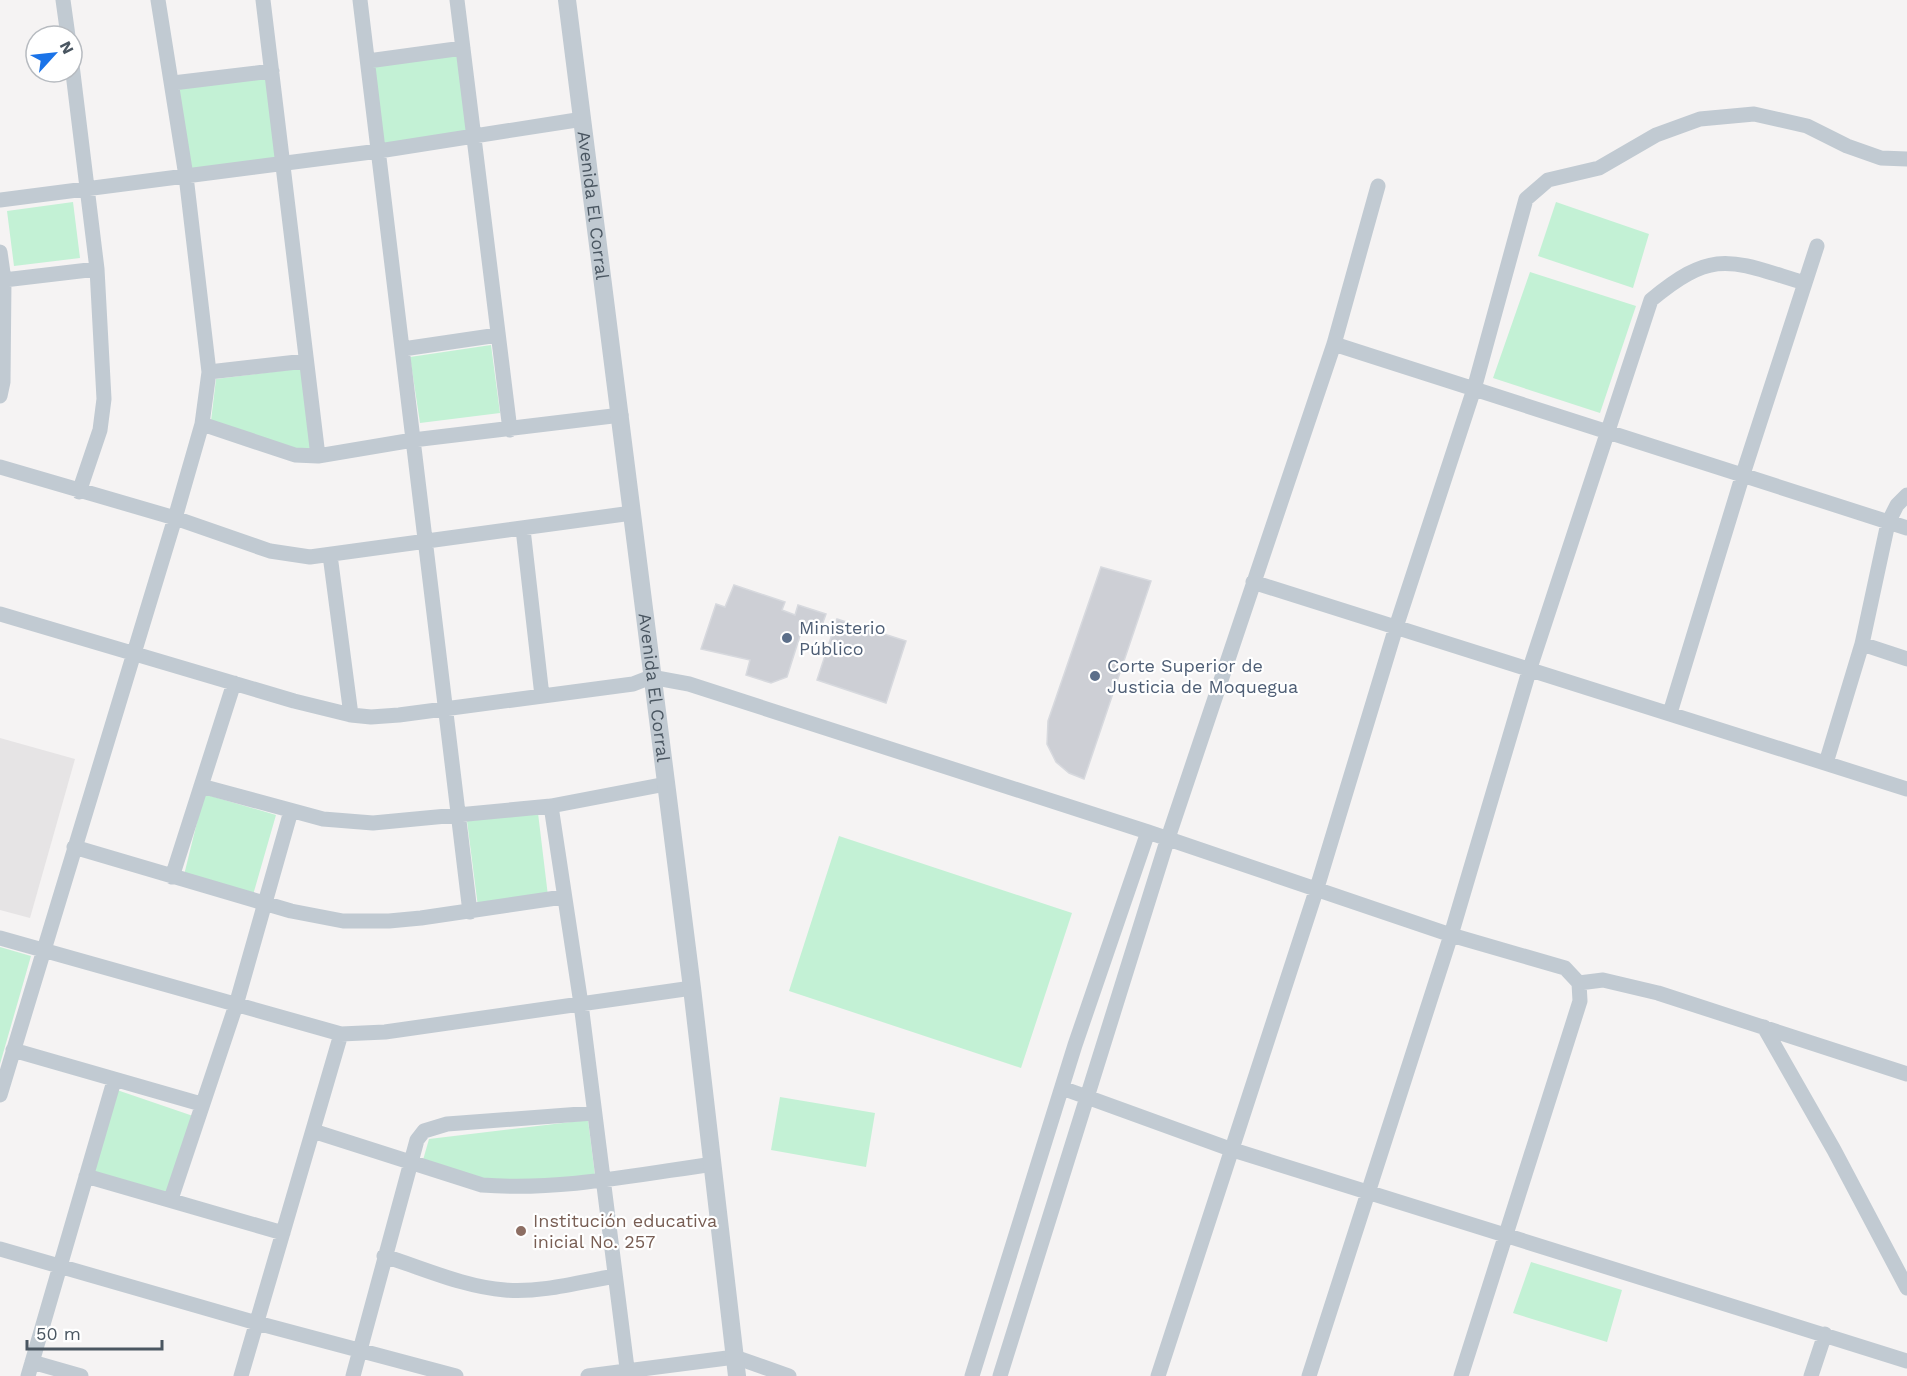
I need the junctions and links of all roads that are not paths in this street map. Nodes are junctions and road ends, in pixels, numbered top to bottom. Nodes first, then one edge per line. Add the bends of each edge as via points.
1 (63, 0) edge
2 (158, 0) edge
3 (263, 0) edge
4 (360, 0) edge
5 (457, 0) edge
6 (567, 0) edge
7 (66, 24) edge
8 (463, 48) junction
9 (368, 61) junction
10 (272, 71) junction
11 (173, 83) junction
12 (75, 84) edge
13 (583, 119) junction
14 (473, 136) junction
15 (379, 151) junction
16 (1907, 159) edge
17 (284, 163) junction
18 (186, 176) junction
19 (1378, 186) dead end
20 (89, 188) junction
21 (0, 200) edge
22 (1817, 246) dead end
23 (0, 252) edge
24 (97, 269) junction
25 (3, 280) junction
26 (1805, 283) junction
27 (498, 335) junction
28 (1334, 344) junction
29 (403, 349) junction
30 (306, 361) junction
31 (209, 372) junction
32 (1474, 388) junction
33 (0, 396) edge
34 (621, 415) junction
35 (202, 424) junction
36 (510, 430) junction
37 (1608, 431) junction
38 (413, 440) junction
39 (318, 456) junction
40 (0, 467) edge
41 (1743, 474) junction
42 (79, 492) junction
43 (1907, 495) edge
44 (632, 513) junction
45 (175, 518) junction
46 (1888, 523) junction
47 (1907, 528) edge
48 (523, 529) junction
49 (426, 542) junction
50 (330, 555) junction
51 (1253, 582) junction
52 (0, 614) edge
53 (1396, 627) junction
54 (1862, 644) junction
55 (135, 652) junction
56 (1907, 659) edge
57 (1530, 668) junction
58 (651, 676) junction
59 (234, 683) junction
60 (542, 696) junction
61 (446, 709) junction
62 (1670, 713) junction
63 (351, 715) junction
64 (1826, 763) junction
65 (666, 784) junction
66 (201, 786) junction
67 (1907, 789) edge
68 (551, 806) junction
69 (291, 811) junction
70 (458, 815) junction
71 (1148, 832) junction
72 (1167, 841) junction
73 (74, 847) junction
74 (172, 878) junction
75 (1316, 891) junction
76 (563, 897) junction
77 (265, 904) junction
78 (470, 912) junction
79 (1451, 935) junction
80 (0, 938) edge
81 (43, 950) junction
82 (1579, 983) junction
83 (692, 987) junction
84 (236, 1005) junction
85 (581, 1005) junction
86 (1764, 1027) junction
87 (342, 1034) junction
88 (13, 1050) junction
89 (1907, 1074) edge
90 (114, 1081) junction
91 (1062, 1088) junction
92 (0, 1095) edge
93 (1088, 1095) junction
94 (201, 1104) junction
95 (594, 1113) junction
96 (313, 1131) junction
97 (1230, 1149) junction
98 (412, 1162) junction
99 (712, 1164) junction
100 (86, 1176) junction
101 (604, 1180) junction
102 (1368, 1192) junction
103 (171, 1199) junction
104 (283, 1233) junction
105 (1507, 1235) junction
106 (0, 1249) edge
107 (384, 1256) junction
108 (60, 1265) junction
109 (615, 1276) junction
110 (1907, 1288) edge
111 (257, 1323) junction
112 (1825, 1334) junction
113 (360, 1350) junction
114 (735, 1357) junction
115 (1907, 1361) edge
116 (30, 1369) edge
117 (627, 1373) edge
118 (81, 1376) edge
119 (241, 1376) edge
120 (353, 1376) edge
121 (456, 1376) edge
122 (588, 1376) edge
123 (737, 1376) edge
124 (789, 1376) edge
125 (972, 1376) edge
126 (1000, 1376) edge
127 (1158, 1376) edge
128 (1309, 1376) edge
129 (1461, 1376) edge
130 (1811, 1376) edge

1 - 7 street
2 - 11 street
3 - 10 street
4 - 9 street
5 - 8 street
6 - 13 street, Avenida El Corral
8 - 9 street
8 - 14 street
9 - 15 street
10 - 11 street
10 - 17 street
11 - 18 street
12 - 20 street
13 - 14 street
13 - 34 street, Avenida El Corral
14 - 15 street
14 - 27 street
15 - 17 street
15 - 29 street
16 - 32 street via 1881,158 1807,126 1754,114 1700,119 1656,135 1599,168 1548,180 1526,199
17 - 18 street
17 - 30 street
18 - 20 street
18 - 31 street
19 - 28 street
20 - 21 street
20 - 24 street
22 - 26 street
23 - 25 street
24 - 25 street
24 - 42 street via 104,399 100,430
25 - 33 street
26 - 37 street via 1723,262 1697,267 1672,282 1651,300
26 - 41 street
27 - 29 street
27 - 36 street
28 - 32 street
28 - 51 street
29 - 38 street
30 - 31 street
30 - 39 street
31 - 35 street
32 - 37 street
32 - 53 street
34 - 36 street
34 - 44 street, Avenida El Corral
35 - 39 street via 295,455
35 - 45 street
36 - 38 street
37 - 41 street
37 - 57 street
38 - 39 street
38 - 49 street
40 - 42 street
41 - 46 street
41 - 62 street
42 - 45 street
43 - 46 street
44 - 48 street
44 - 58 street, Avenida El Corral
45 - 50 street via 270,551 310,557
45 - 55 street
46 - 47 street
46 - 54 street
48 - 49 street
48 - 60 street
49 - 50 street
49 - 61 street
50 - 63 street
51 - 53 street
51 - 72 street
52 - 55 street
53 - 57 street
53 - 75 street
54 - 56 street
54 - 64 street
55 - 59 street
55 - 73 street
57 - 62 street
57 - 79 street
58 - 60 street via 633,684
58 - 65 street, Avenida El Corral
58 - 71 street via 689,684
59 - 63 street
59 - 66 street
60 - 61 street
61 - 63 street via 372,717
61 - 70 street
62 - 64 street
64 - 67 street
65 - 68 street
65 - 83 street, Avenida El Corral
66 - 69 street
66 - 74 street
68 - 70 street
68 - 76 street
69 - 70 street via 355,822
69 - 77 street
70 - 78 street
71 - 72 street
71 - 91 street
72 - 75 street
72 - 93 street
73 - 74 street
73 - 81 street
74 - 77 street
75 - 79 street
75 - 97 street
76 - 78 street
76 - 85 street
77 - 78 street via 344,921 389,921
77 - 84 street
79 - 82 street via 1565,968
79 - 102 street
80 - 81 street
81 - 84 street
81 - 88 street
82 - 86 street via 1614,981
82 - 105 street via 1580,1001
83 - 85 street
83 - 99 street, Avenida El Corral
84 - 87 street
84 - 94 street
85 - 87 street via 385,1032
85 - 95 street
86 - 89 street
86 - 110 street
87 - 96 street
88 - 90 street
88 - 92 street
90 - 94 street
90 - 100 street
91 - 93 street
91 - 125 street
93 - 97 street
93 - 126 street
94 - 103 street
95 - 98 street via 433,1127 417,1140
95 - 101 street
96 - 98 street
96 - 104 street
97 - 102 street
97 - 127 street
98 - 101 street via 482,1185 534,1187
98 - 107 street
99 - 101 street
99 - 114 street, Avenida El Corral
100 - 103 street
100 - 108 street
101 - 109 street
102 - 105 street
102 - 128 street
103 - 104 street
104 - 111 street
105 - 112 street
105 - 129 street
106 - 108 street
107 - 109 street via 506,1290
107 - 113 street
108 - 111 street
108 - 116 street
109 - 117 street
111 - 113 street
111 - 119 street
112 - 115 street
112 - 130 street
113 - 120 street
113 - 121 street
114 - 117 street
114 - 123 street, Avenida El Corral
114 - 124 street
116 - 118 street
117 - 122 street

